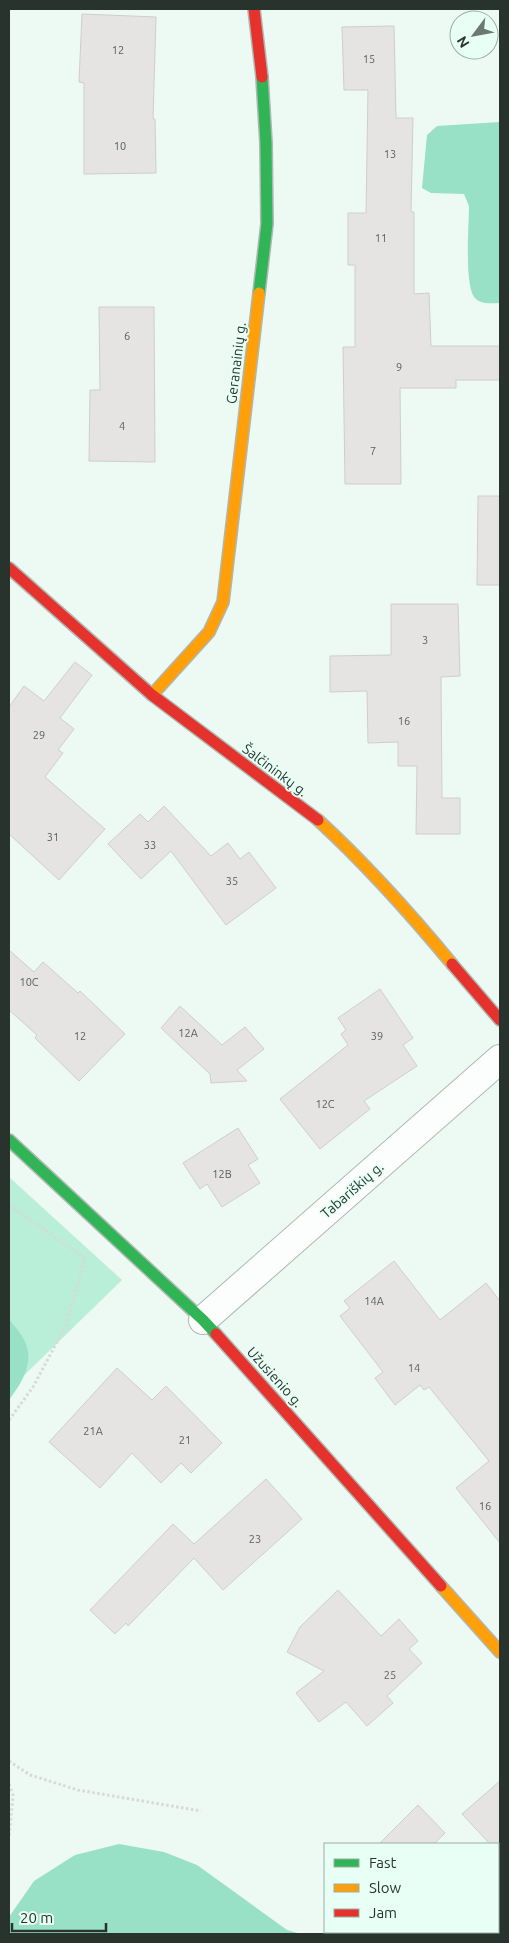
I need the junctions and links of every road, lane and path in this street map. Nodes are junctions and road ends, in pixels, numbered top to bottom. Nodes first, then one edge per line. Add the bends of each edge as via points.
1 (254, 9) edge
2 (9, 568) edge
3 (152, 695) junction
4 (500, 1020) edge
5 (500, 1059) edge
6 (9, 1140) edge
7 (9, 1205) edge
8 (108, 1231) junction
9 (85, 1258) junction
10 (203, 1320) junction
11 (9, 1420) edge
12 (500, 1652) edge
13 (9, 1761) edge
14 (9, 1784) edge
15 (201, 1811) dead end
16 (9, 1838) edge

1 - 3 street, Geranainių g. via 266,109 267,224 223,602 209,632
2 - 3 street, Šalčininkų g.
3 - 4 street, Šalčininkų g. via 318,820 357,856 399,900
5 - 10 street, Tabariškių g.
6 - 8 street, Užusienio g.
7 - 9 path
8 - 9 path
8 - 10 street, Užusienio g.
9 - 11 path via 66,1325 33,1387
10 - 12 street, Užusienio g.
13 - 15 path via 30,1775 78,1790
14 - 16 path via 13,1795

